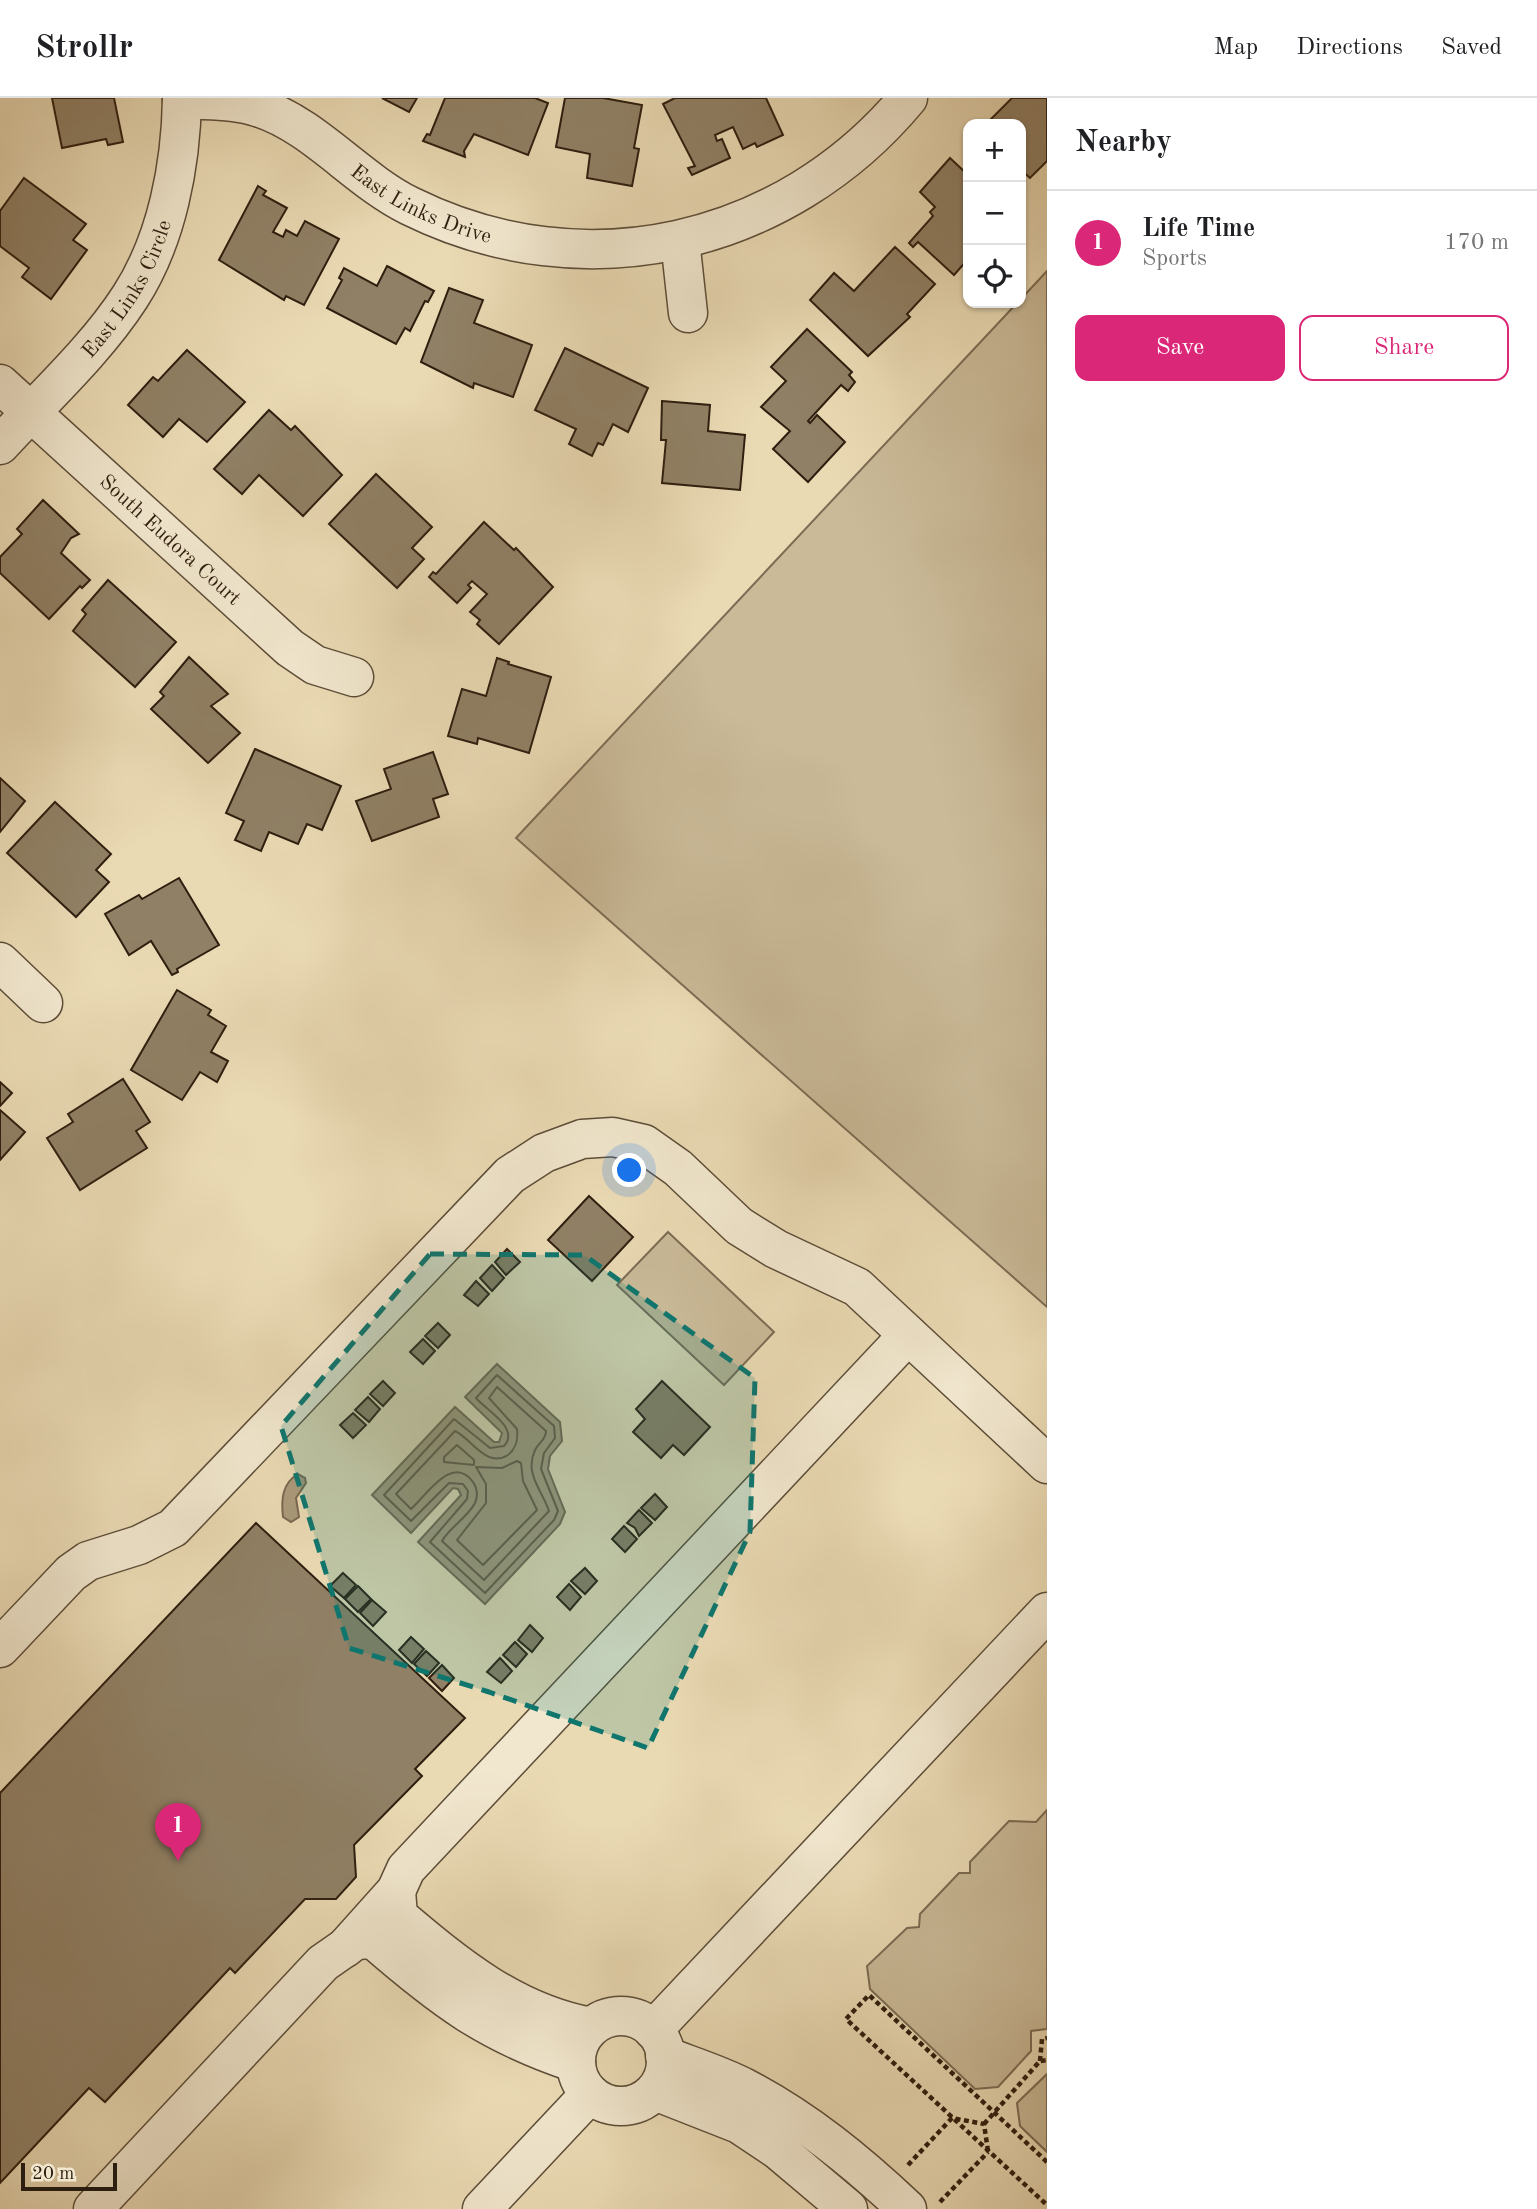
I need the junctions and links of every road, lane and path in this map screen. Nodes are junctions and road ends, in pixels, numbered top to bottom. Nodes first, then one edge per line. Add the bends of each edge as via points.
1 (908, 98) edge
2 (182, 99) edge
3 (680, 240) junction
4 (688, 313) dead end
5 (0, 384) edge
6 (30, 412) junction
7 (0, 445) edge
8 (354, 677) dead end
9 (0, 962) edge
10 (43, 1003) dead end
11 (908, 1335) junction
12 (1047, 1464) edge
13 (1047, 1612) edge
14 (0, 1648) edge
15 (397, 1891) junction
16 (345, 1948) junction
17 (591, 2027) junction
18 (1047, 2038) edge
19 (658, 2059) junction
20 (1047, 2060) edge
21 (1040, 2061) junction
22 (583, 2079) junction
23 (993, 2111) junction
24 (952, 2118) junction
25 (984, 2124) junction
26 (988, 2152) junction
27 (1047, 2162) edge
28 (902, 2172) dead end
29 (1047, 2205) edge
30 (922, 2207) edge
31 (93, 2209) edge
32 (482, 2209) edge
33 (848, 2209) edge

1 - 3 street, East Links Drive via 849,158 804,190 745,220
2 - 3 street, East Links Drive via 238,102 283,117 374,186 450,223 491,236 565,249
2 - 6 street, East Links Circle via 176,168 166,212 131,296
3 - 4 street
5 - 6 street, South Eudora Court
6 - 7 street, East Links Circle
6 - 8 street, South Eudora Court via 290,648 315,665
9 - 10 street
11 - 12 street
11 - 14 street via 857,1287 739,1226 678,1168 644,1144 613,1137 569,1144 544,1153 510,1175 173,1528 139,1545 88,1561
11 - 15 street via 406,1869
13 - 19 street
15 - 16 street
15 - 17 street via 398,1916 490,1988 521,2006
16 - 22 street via 356,1940 373,1939 453,2005
16 - 31 street via 323,1963
17 - 19 street via 616,2016 643,2022
17 - 22 street via 577,2050
18 - 21 path via 1042,2039
19 - 22 street via 644,2100 623,2106 602,2102
19 - 30 street via 742,2086 782,2108
19 - 33 street
20 - 21 path
21 - 23 path
22 - 32 street
23 - 24 path via 869,1995 846,2019
23 - 25 path
23 - 27 path
24 - 25 path
24 - 26 path
24 - 28 path
25 - 26 path
26 - 29 path
26 - 30 path

